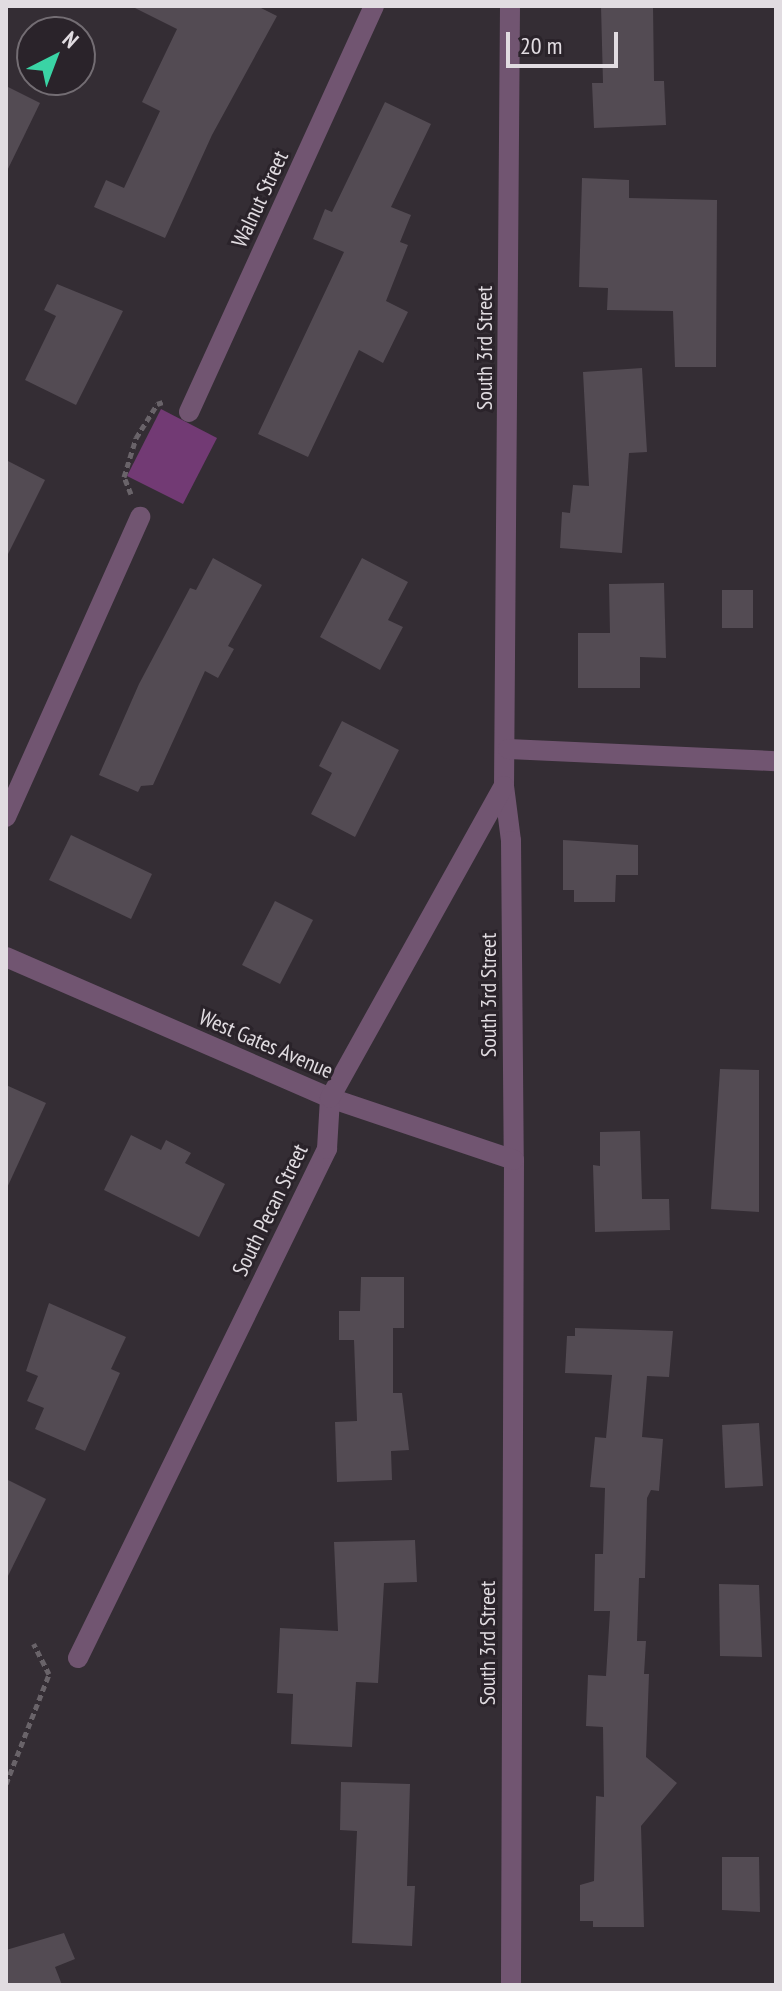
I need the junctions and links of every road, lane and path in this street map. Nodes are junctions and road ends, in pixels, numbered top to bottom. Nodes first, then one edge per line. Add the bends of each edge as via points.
1 (374, 6) edge
2 (510, 6) edge
3 (170, 401) dead end
4 (189, 412) dead end
5 (140, 517) joint
6 (508, 749) junction
7 (776, 761) edge
8 (504, 786) junction
9 (6, 817) edge
10 (6, 957) edge
11 (330, 1098) junction
12 (514, 1160) junction
13 (34, 1644) dead end
14 (78, 1658) dead end
15 (6, 1784) edge
16 (511, 1985) edge

1 - 4 street, Walnut Street
2 - 6 street, South 3rd Street
3 - 5 path via 157,404 136,438 124,477
5 - 9 street
6 - 7 street
6 - 8 street, South 3rd Street
8 - 11 street, South Pecan Street
8 - 12 street, South 3rd Street via 511,841
10 - 11 street, West Gates Avenue
11 - 12 street, West Gates Avenue
11 - 14 street, South Pecan Street via 327,1149
12 - 16 street, South 3rd Street
13 - 15 path via 49,1674

